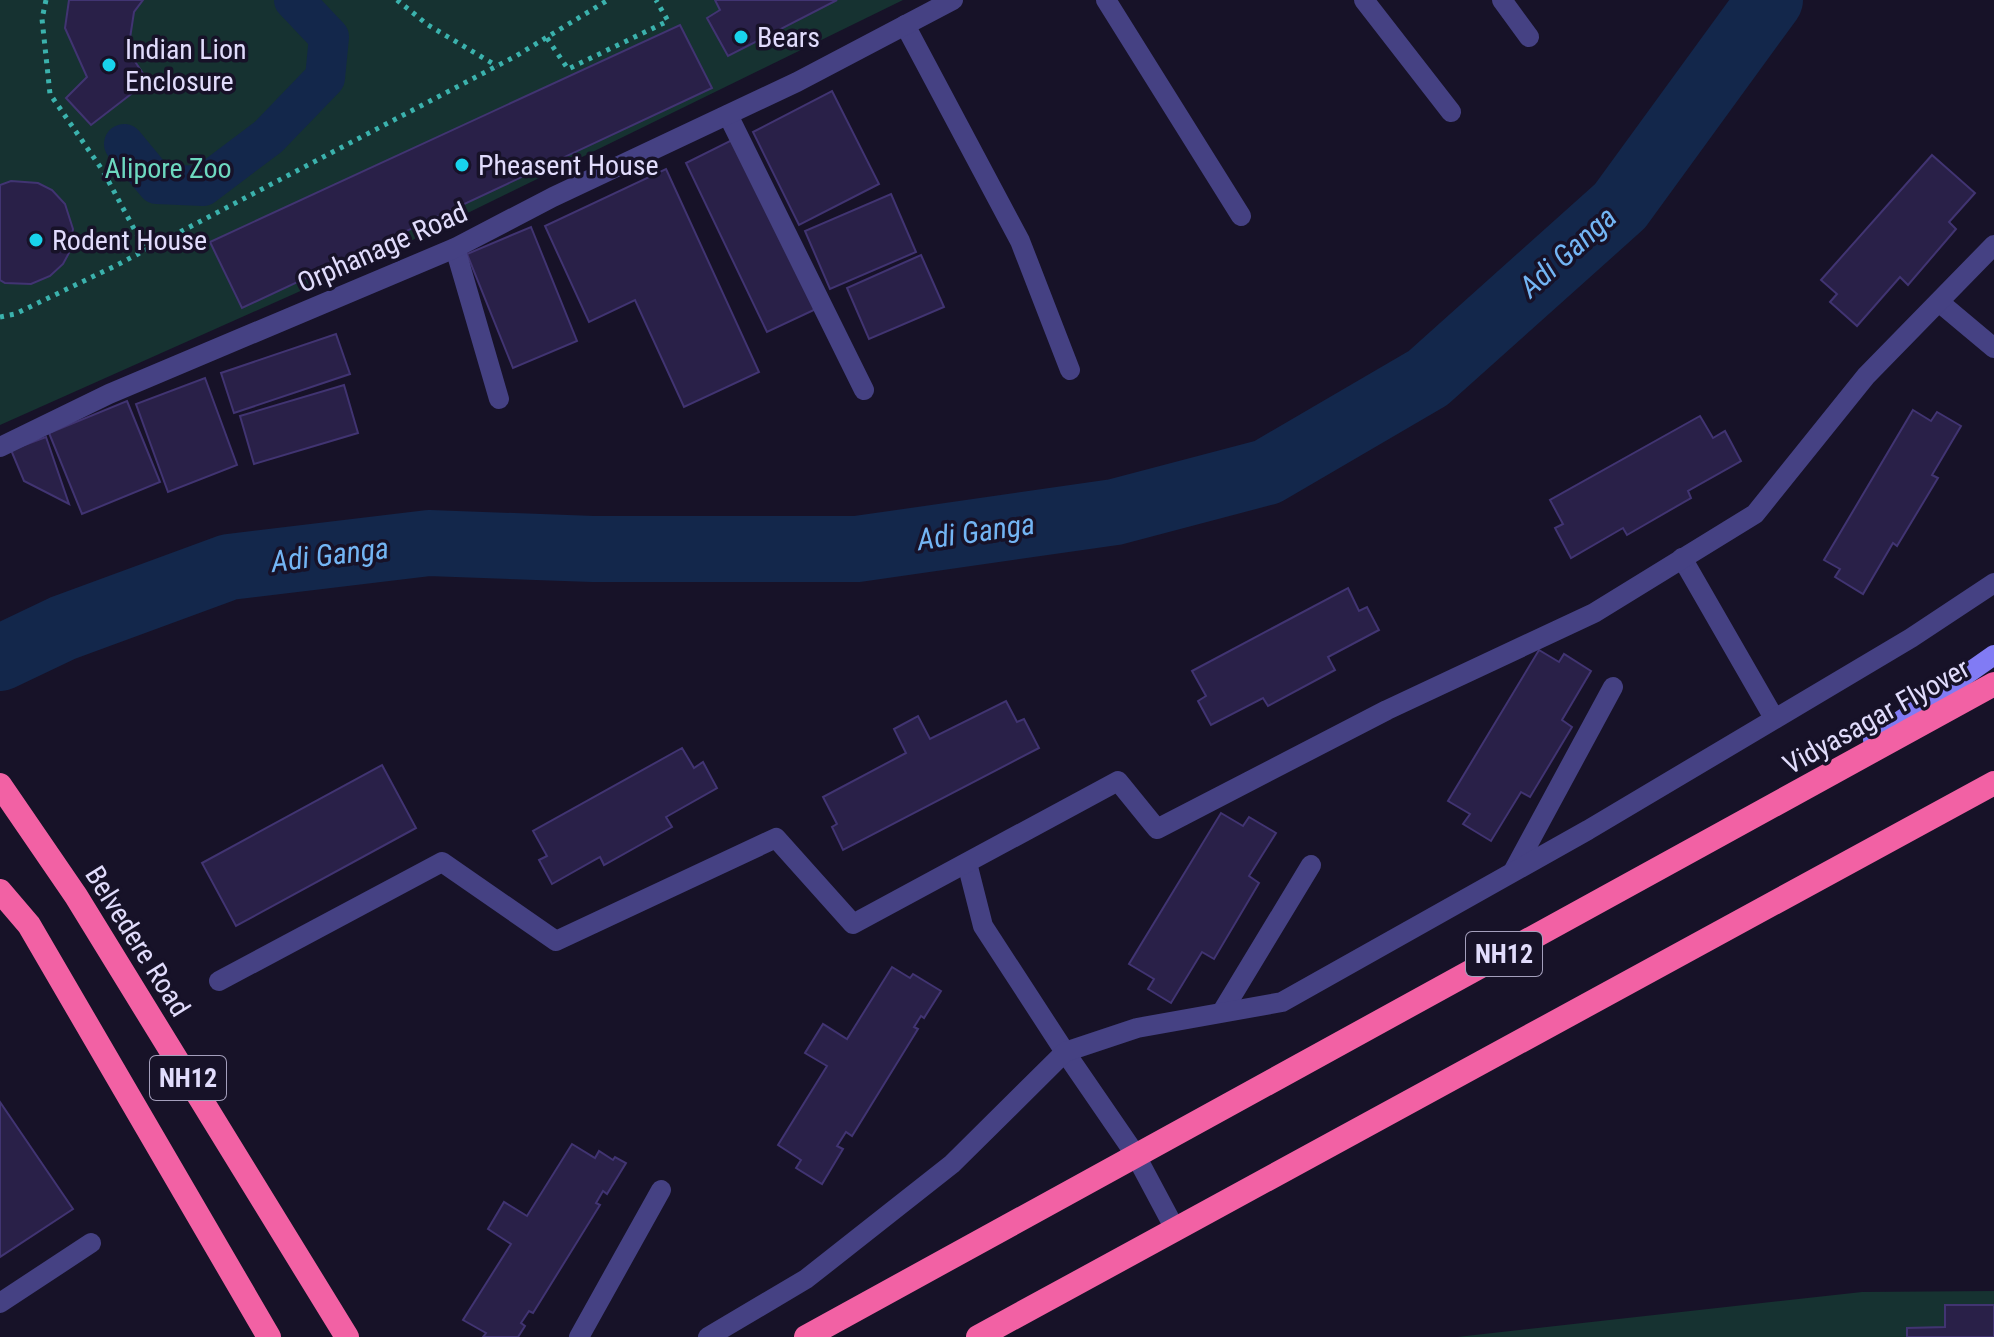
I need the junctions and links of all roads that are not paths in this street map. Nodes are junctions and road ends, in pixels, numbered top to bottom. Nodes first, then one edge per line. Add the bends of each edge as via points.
1 (953, 0) edge
2 (1106, 0) edge
3 (1364, 0) edge
4 (1502, 0) edge
5 (905, 25) junction
6 (1529, 37) dead end
7 (1451, 112) dead end
8 (728, 115) junction
9 (1241, 216) dead end
10 (1994, 245) edge
11 (455, 248) junction
12 (1939, 302) junction
13 (1994, 348) edge
14 (1070, 370) dead end
15 (864, 390) dead end
16 (499, 399) dead end
17 (0, 447) edge
18 (1682, 558) junction
19 (1994, 583) edge
20 (1994, 655) edge
21 (1994, 684) edge
22 (1613, 687) dead end
23 (1774, 718) junction
24 (1994, 783) edge
25 (0, 785) edge
26 (1788, 799) junction
27 (967, 863) junction
28 (1311, 865) dead end
29 (1513, 871) junction
30 (0, 891) edge
31 (219, 981) dead end
32 (1222, 1012) junction
33 (1065, 1052) junction
34 (1135, 1154) junction
35 (661, 1190) dead end
36 (1175, 1229) junction
37 (91, 1243) dead end
38 (0, 1303) edge
39 (269, 1337) edge
40 (347, 1337) edge
41 (579, 1337) edge
42 (708, 1337) edge
43 (806, 1337) edge
44 (978, 1337) edge

1 - 5 street, Orphanage Road
2 - 9 street
3 - 7 street
4 - 6 street
5 - 8 street, Orphanage Road
5 - 14 street via 1020,241
8 - 11 street, Orphanage Road
8 - 15 street
10 - 12 street
11 - 16 street
11 - 17 street, Orphanage Road via 109,394
12 - 13 street
12 - 18 street via 1866,376 1755,514
18 - 23 street
18 - 27 street via 1594,613 1387,710 1157,829 1118,781
19 - 23 street
20 - 26 main road
21 - 26 highway, Vidyasagar Flyover / NH12
22 - 29 street
23 - 29 street
24 - 36 highway
25 - 40 highway, Belvedere Road / NH12 via 76,896
26 - 34 highway, NH12
27 - 31 street via 853,924 776,838 556,941 442,862
27 - 33 street via 983,926
28 - 32 street
29 - 32 street via 1282,1002
30 - 39 highway, NH12 via 29,925
32 - 33 street via 1137,1028
33 - 34 street
33 - 42 street via 952,1164 806,1279
34 - 36 street
34 - 43 highway, NH12
35 - 41 street
36 - 44 highway
37 - 38 street

